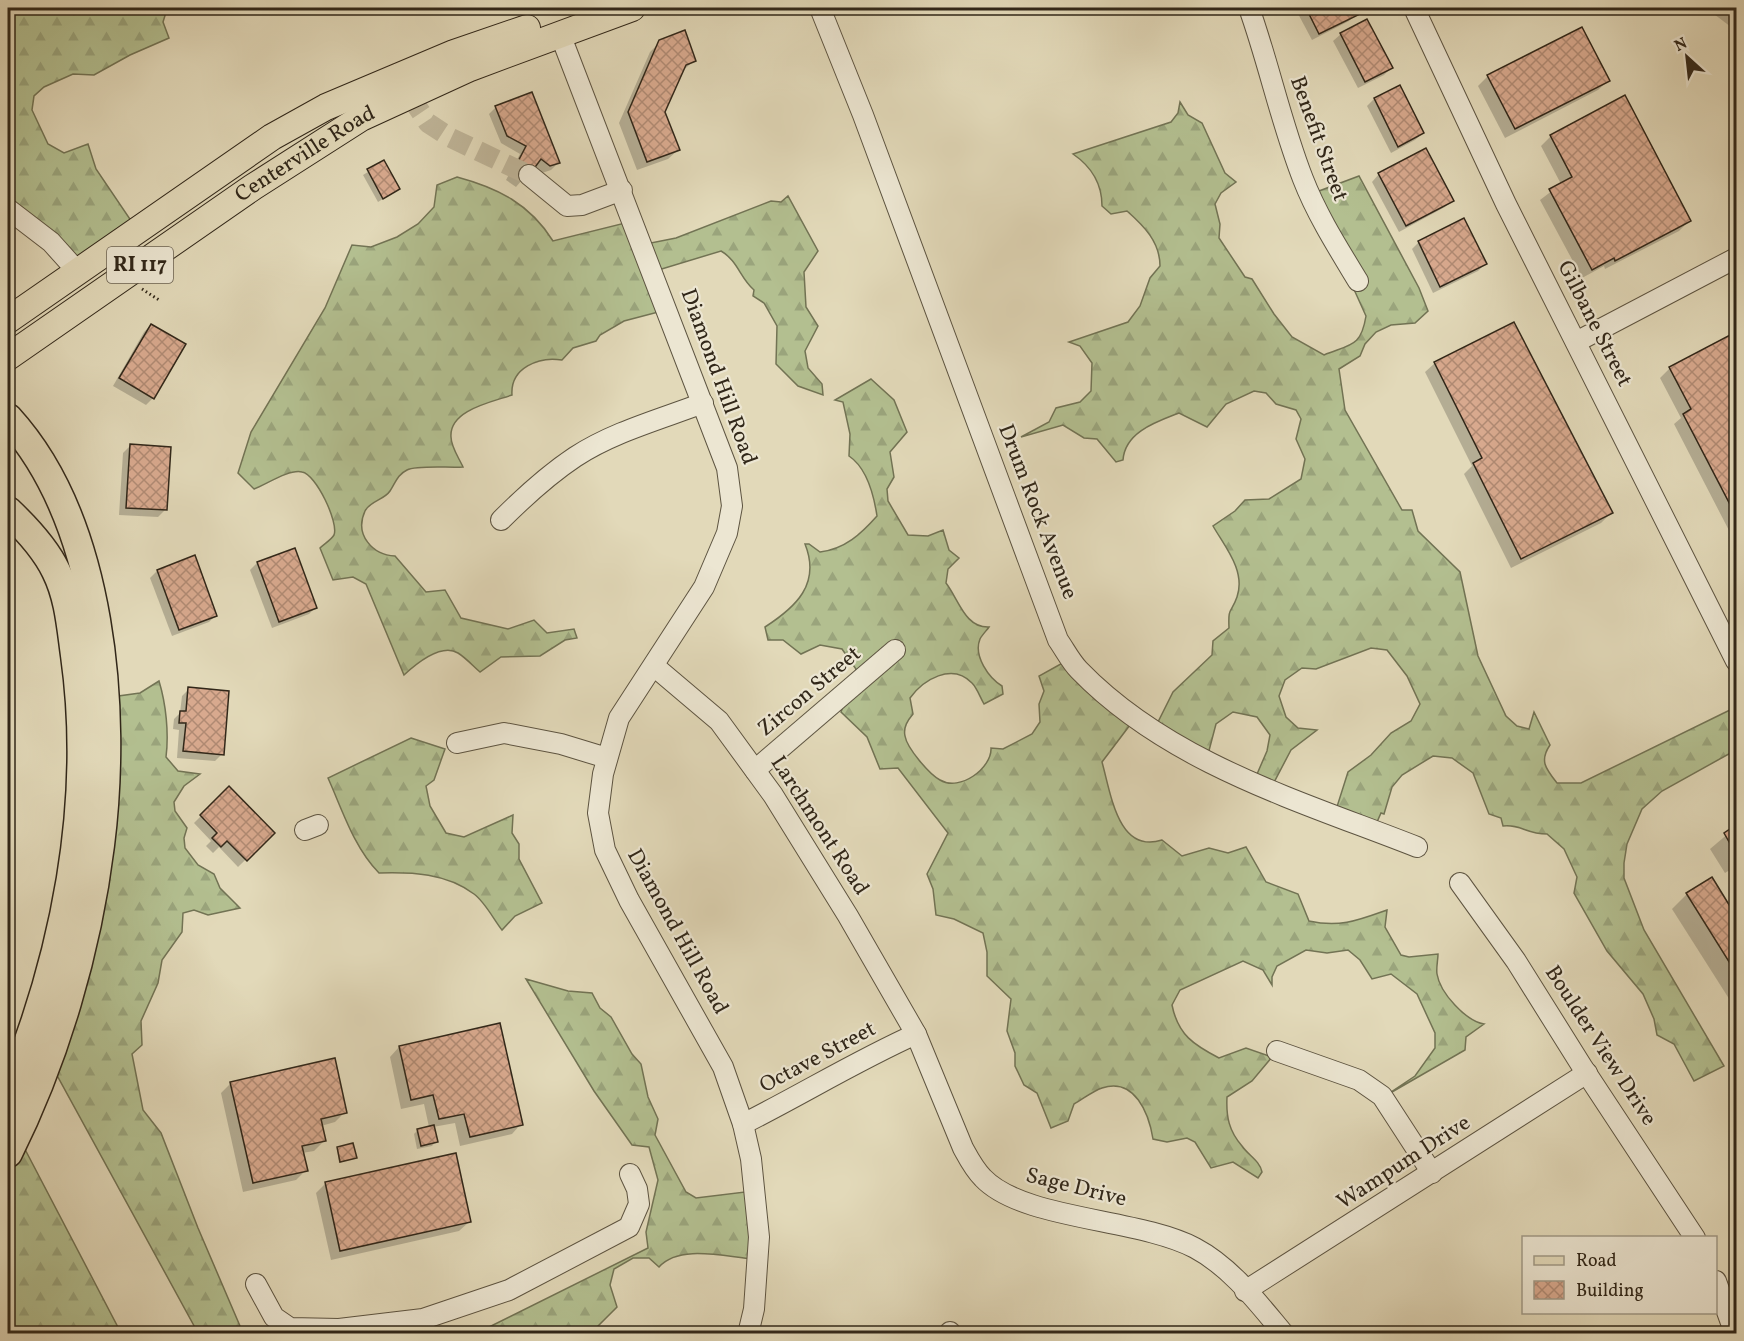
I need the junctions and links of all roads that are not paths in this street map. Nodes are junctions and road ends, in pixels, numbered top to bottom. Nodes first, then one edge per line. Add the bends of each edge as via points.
1 (589, 8) edge
2 (632, 8) edge
3 (820, 8) edge
4 (1249, 8) edge
5 (1414, 8) edge
6 (557, 27) junction
7 (263, 145) junction
8 (295, 161) junction
9 (273, 175) junction
10 (529, 175) tunnel mouth
11 (622, 190) junction
12 (8, 210) edge
13 (1737, 258) edge
14 (78, 272) junction
15 (1358, 281) dead end
16 (8, 320) edge
17 (1576, 342) junction
18 (8, 357) edge
19 (703, 403) junction
20 (8, 418) edge
21 (8, 511) edge
22 (501, 520) dead end
23 (896, 650) dead end
24 (1737, 661) edge
25 (654, 666) junction
26 (457, 743) dead end
27 (607, 758) junction
28 (755, 770) junction
29 (1417, 847) dead end
30 (1460, 883) dead end
31 (915, 1034) junction
32 (1276, 1051) dead end
33 (1587, 1073) junction
34 (8, 1095) edge
35 (744, 1124) junction
36 (8, 1153) edge
37 (1432, 1173) junction
38 (630, 1174) dead end
39 (1694, 1236) edge
40 (256, 1284) dead end
41 (1717, 1284) edge
42 (1245, 1291) junction
43 (748, 1334) edge
44 (1284, 1334) edge
45 (1735, 1334) edge

1 - 6 main road, Centerville Road / RI 117
2 - 6 main road, Centerville Road / RI 117
3 - 29 street, Drum Rock Avenue via 1058,640 1078,670 1134,717 1201,760
4 - 15 street, Benefit Street via 1303,181
5 - 17 street, Gilbane Street
6 - 7 main road, Centerville Road / RI 117 via 454,53 383,81 326,107
6 - 8 main road, Centerville Road / RI 117 via 362,118
6 - 11 street, Diamond Hill Road
7 - 8 main road
7 - 9 main road
7 - 14 main road, Centerville Road / RI 117
8 - 9 main road, Centerville Road / RI 117
9 - 18 main road, Centerville Road / RI 117
10 - 11 street via 567,206 582,205
11 - 19 street, Diamond Hill Road
12 - 14 street via 51,242
13 - 17 street
14 - 16 main road, Centerville Road / RI 117
17 - 24 street, Gilbane Street
19 - 22 street via 577,456
19 - 25 street, Diamond Hill Road via 732,489 727,533 704,587
20 - 36 highway via 44,467 79,547 95,611 105,742 100,845 76,967 41,1077
21 - 34 highway via 56,570 65,595 78,677 81,742 76,831 64,922 38,1016
23 - 28 street, Zircon Street
25 - 27 street, Diamond Hill Road via 619,718
25 - 28 street, Larchmont Road via 719,721
26 - 27 street via 504,733
27 - 35 street, Diamond Hill Road via 598,813 605,850 723,1067
28 - 31 street, Larchmont Road via 848,916
30 - 33 street, Boulder View Drive via 1516,961
31 - 35 street, Octave Street
31 - 42 street, Sage Drive via 963,1148 985,1180 1034,1205 1147,1229 1196,1248 1232,1275
32 - 37 street via 1359,1080 1382,1096
33 - 37 street, Wampum Drive
33 - 39 street, Boulder View Drive
35 - 43 street, Diamond Hill Road via 759,1237 754,1309
37 - 42 street, Wampum Drive
38 - 40 street via 639,1204 629,1227 509,1290 423,1319 339,1329 290,1328 274,1317
41 - 45 street
42 - 44 street, Sage Drive

